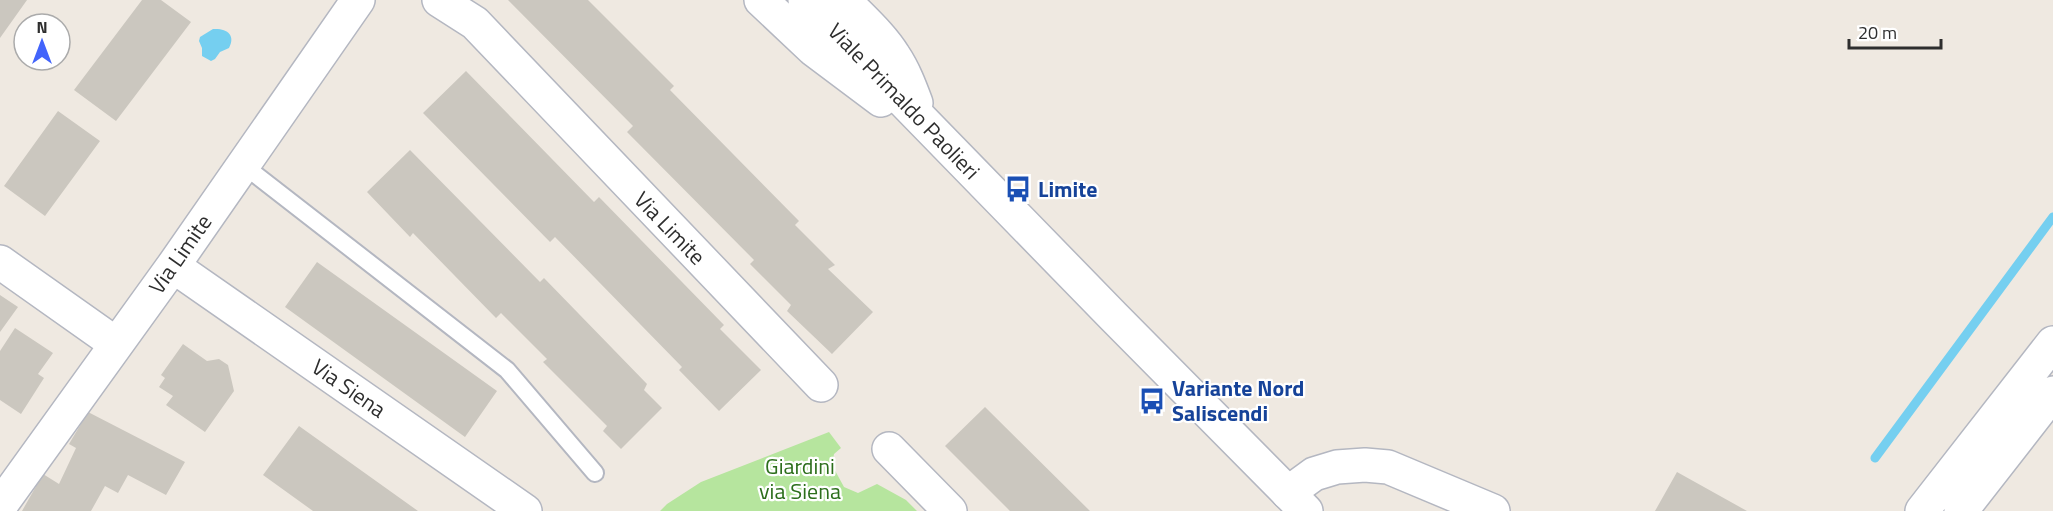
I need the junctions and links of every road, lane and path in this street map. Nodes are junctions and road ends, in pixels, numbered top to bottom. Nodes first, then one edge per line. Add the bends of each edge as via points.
1 (358, 0) edge
2 (439, 0) edge
3 (761, 0) edge
4 (805, 0) edge
5 (844, 0) edge
6 (923, 122) junction
7 (242, 164) junction
8 (0, 262) edge
9 (173, 266) junction
10 (2053, 343) edge
11 (116, 344) junction
12 (821, 385) dead end
13 (2053, 393) edge
14 (889, 449) dead end
15 (595, 473) dead end
16 (1297, 502) edge
17 (0, 506) edge
18 (525, 511) edge
19 (950, 511) edge
20 (1493, 511) edge
21 (1922, 511) edge
22 (1961, 511) edge

1 - 7 street, Via Limite
2 - 12 street, Via Limite via 475,23
3 - 6 street via 813,49 864,88
4 - 6 street, Viale Primaldo Paolieri
5 - 6 street via 895,57
6 - 16 street, Viale Primaldo Paolieri
7 - 9 street, Via Limite
7 - 15 lane via 507,370
8 - 11 street
9 - 11 street, Via Limite
9 - 18 street, Via Siena
10 - 21 street
11 - 17 street, Via Limite
13 - 22 street
14 - 19 street
16 - 20 street via 1314,474 1365,465 1388,467

